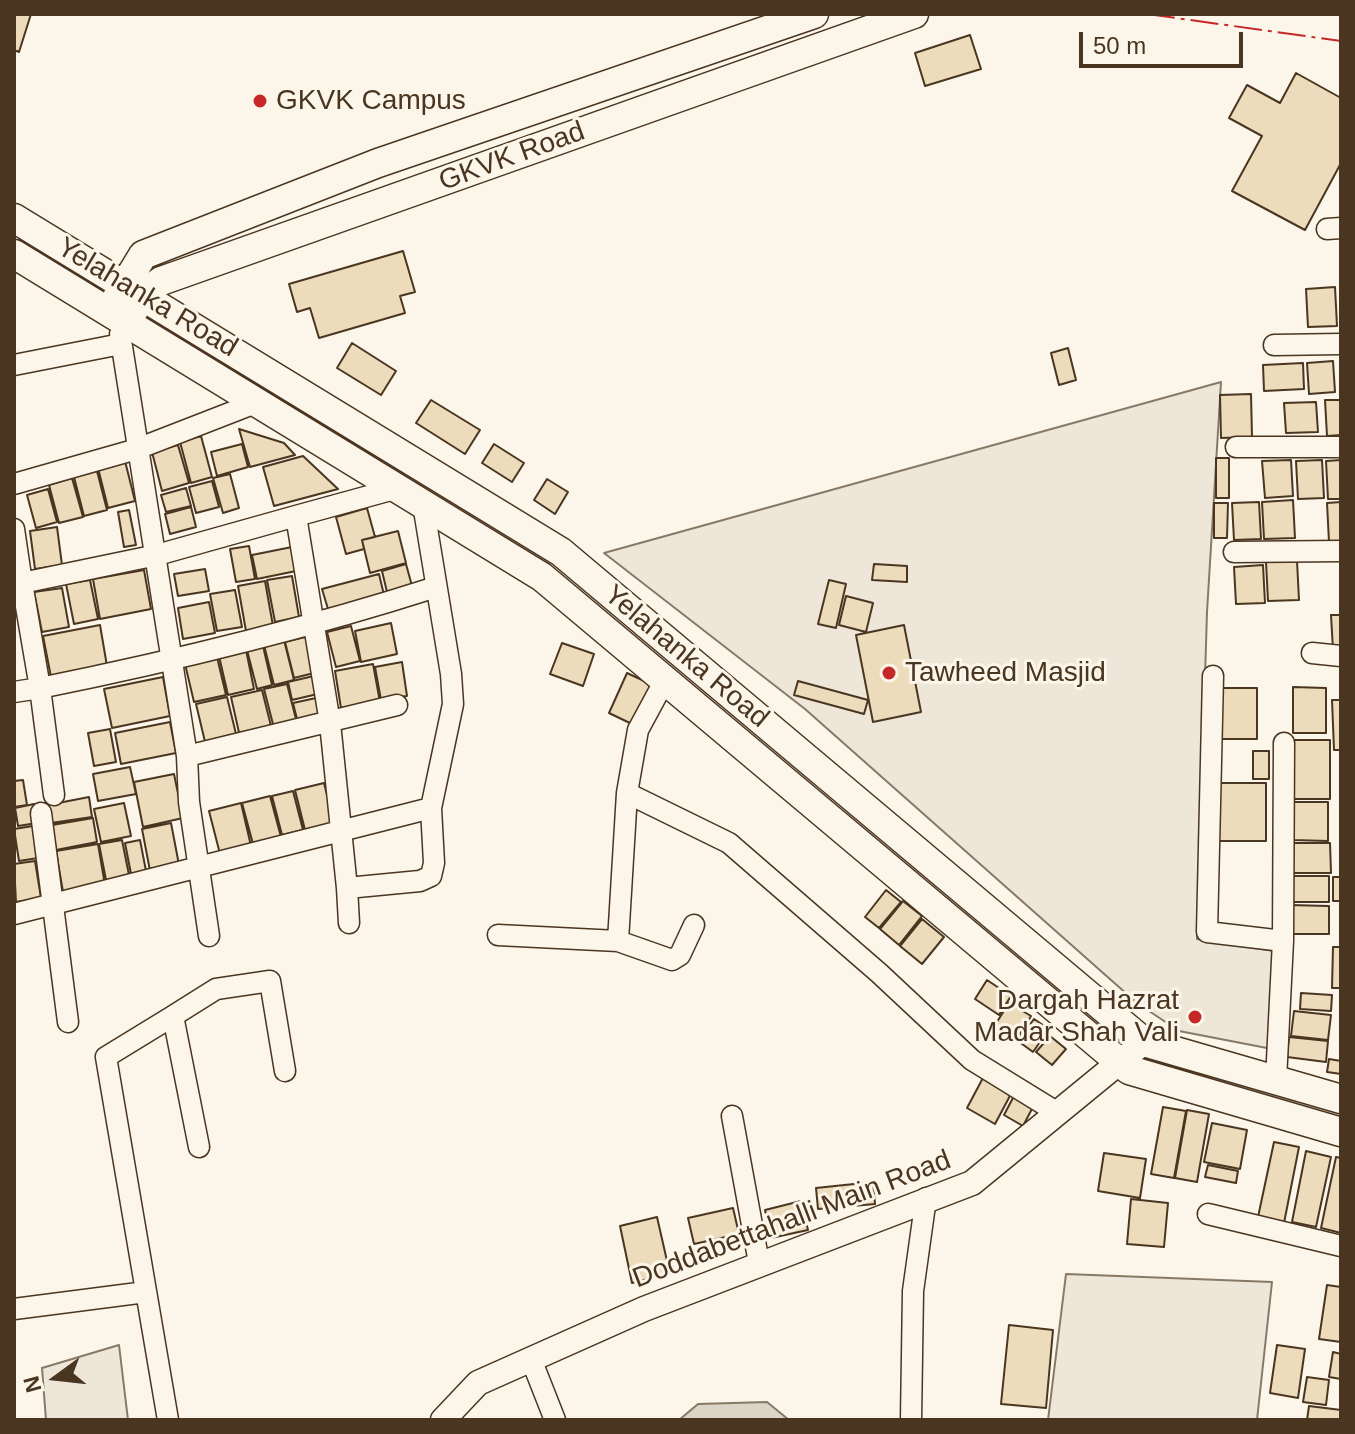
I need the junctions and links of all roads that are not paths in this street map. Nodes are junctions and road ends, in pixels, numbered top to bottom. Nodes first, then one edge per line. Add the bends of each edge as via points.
1 (814, 14) edge
2 (914, 14) edge
3 (14, 218) edge
4 (20, 262) edge
5 (132, 290) junction
6 (120, 328) junction
7 (1341, 344) edge
8 (1274, 345) dead end
9 (14, 365) edge
10 (258, 402) junction
11 (1236, 447) dead end
12 (1341, 447) edge
13 (137, 449) junction
14 (14, 484) edge
15 (398, 488) junction
16 (423, 504) junction
17 (296, 516) junction
18 (14, 529) edge
19 (1341, 551) edge
20 (1234, 552) dead end
21 (157, 555) junction
22 (22, 583) junction
23 (436, 587) junction
24 (313, 626) junction
25 (1312, 653) dead end
26 (1341, 656) edge
27 (170, 662) junction
28 (1213, 676) dead end
29 (665, 680) junction
30 (40, 688) junction
31 (14, 692) edge
32 (397, 705) dead end
33 (330, 723) junction
34 (1284, 743) dead end
35 (187, 756) junction
36 (627, 793) junction
37 (54, 795) dead end
38 (431, 808) junction
39 (41, 813) dead end
40 (343, 831) junction
41 (198, 869) junction
42 (347, 888) junction
43 (52, 905) junction
44 (14, 914) edge
45 (349, 923) dead end
46 (694, 925) dead end
47 (498, 935) dead end
48 (209, 936) dead end
49 (618, 941) junction
50 (1283, 941) junction
51 (173, 1016) junction
52 (68, 1022) dead end
53 (1144, 1042) junction
54 (1121, 1064) junction
55 (285, 1071) dead end
56 (1276, 1080) junction
57 (1341, 1099) edge
58 (1058, 1113) junction
59 (732, 1116) dead end
60 (1341, 1132) edge
61 (199, 1147) dead end
62 (926, 1198) junction
63 (1208, 1214) dead end
64 (1341, 1246) edge
65 (759, 1263) junction
66 (146, 1292) junction
67 (14, 1309) edge
68 (531, 1359) junction
69 (168, 1420) edge
70 (443, 1420) edge
71 (555, 1420) edge
72 (911, 1420) edge

1 - 5 main road, GKVK Road via 378,163 143,255
2 - 5 main road, GKVK Road
3 - 5 main road, Yelahanka Road
4 - 6 main road, Yelahanka Road
5 - 6 main road, GKVK Road
5 - 53 main road, Yelahanka Road via 561,552
6 - 9 street
6 - 10 main road, Yelahanka Road
6 - 13 street
7 - 8 street
10 - 13 street
10 - 15 main road, Yelahanka Road
11 - 12 street
13 - 14 street
13 - 21 street
15 - 16 main road, Yelahanka Road
15 - 17 street
16 - 23 street
16 - 29 main road, Yelahanka Road via 542,577
17 - 21 street
17 - 24 street
18 - 22 street
19 - 20 street
21 - 22 street
21 - 27 street
22 - 30 street
23 - 24 street
23 - 38 street via 453,704
24 - 27 street
24 - 33 street
25 - 26 street
27 - 30 street
27 - 35 street
28 - 50 street via 1207,932
29 - 36 street via 638,730
29 - 54 main road, Yelahanka Road
30 - 31 street
30 - 37 street
32 - 33 street
33 - 35 street
33 - 40 street
34 - 50 street
35 - 41 street
36 - 49 street
36 - 58 street via 729,843 972,1060
38 - 40 street
38 - 42 street via 431,876
39 - 43 street
40 - 41 street
40 - 42 street
41 - 43 street
41 - 48 street
42 - 45 street
43 - 44 street
43 - 52 street
46 - 49 street via 680,955 672,960
47 - 49 street
50 - 56 street
51 - 55 street via 216,989 270,981
51 - 61 street
51 - 66 street via 106,1057
53 - 54 street, Doddabettahalli Main Road
53 - 56 main road, Yelahanka Road
54 - 58 street, Doddabettahalli Main Road
54 - 60 main road, Yelahanka Road
56 - 57 main road, Yelahanka Road
58 - 62 street, Doddabettahalli Main Road via 972,1183
59 - 65 street
62 - 65 street, Doddabettahalli Main Road
62 - 72 street via 913,1291
63 - 64 street
65 - 68 street, Doddabettahalli Main Road
66 - 67 street
66 - 69 street
68 - 70 street, Doddabettahalli Main Road via 478,1383
68 - 71 street

